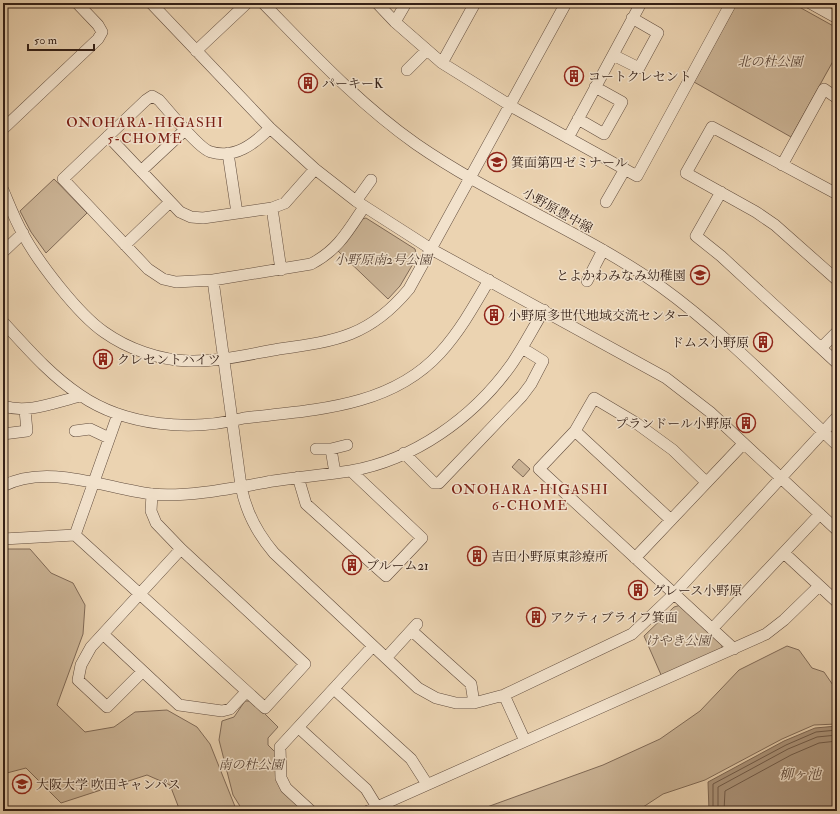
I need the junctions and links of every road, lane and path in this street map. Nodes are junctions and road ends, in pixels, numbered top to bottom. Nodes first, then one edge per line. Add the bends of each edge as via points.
1 (76, 3) edge
2 (151, 3) edge
3 (247, 3) edge
4 (263, 3) edge
5 (376, 3) edge
6 (406, 3) edge
7 (475, 3) edge
8 (566, 3) edge
9 (641, 3) edge
10 (732, 3) edge
11 (810, 3) edge
12 (632, 18) junction
13 (837, 18) edge
14 (395, 22) junction
15 (427, 50) junction
16 (196, 51) junction
17 (613, 55) junction
18 (442, 63) junction
19 (407, 70) dead end
20 (595, 87) junction
21 (837, 98) edge
22 (510, 106) junction
23 (578, 119) junction
24 (270, 128) junction
25 (3, 129) edge
26 (186, 129) junction
27 (108, 136) junction
28 (568, 138) junction
29 (228, 153) junction
30 (782, 164) junction
31 (315, 169) junction
32 (625, 169) junction
33 (141, 171) junction
34 (470, 178) junction
35 (371, 180) dead end
36 (3, 190) edge
37 (721, 192) junction
38 (837, 194) edge
39 (170, 202) junction
40 (606, 202) dead end
41 (360, 204) junction
42 (272, 208) junction
43 (237, 213) junction
44 (23, 234) junction
45 (125, 245) junction
46 (431, 249) junction
47 (603, 250) junction
48 (3, 252) edge
49 (281, 270) junction
50 (213, 280) junction
51 (489, 280) junction
52 (837, 280) edge
53 (587, 281) dead end
54 (544, 310) junction
55 (3, 322) edge
56 (837, 332) edge
57 (522, 348) junction
58 (822, 348) junction
59 (222, 358) junction
60 (837, 363) edge
61 (81, 396) junction
62 (3, 406) edge
63 (25, 410) junction
64 (118, 414) junction
65 (837, 417) edge
66 (230, 422) junction
67 (74, 431) dead end
68 (575, 431) junction
69 (823, 432) junction
70 (3, 434) edge
71 (109, 438) junction
72 (743, 444) junction
73 (347, 445) dead end
74 (837, 445) edge
75 (316, 449) dead end
76 (331, 449) junction
77 (404, 453) junction
78 (351, 471) junction
79 (335, 473) junction
80 (298, 477) junction
81 (781, 478) junction
82 (93, 482) junction
83 (706, 482) junction
84 (3, 486) edge
85 (240, 486) junction
86 (152, 494) junction
87 (820, 514) junction
88 (670, 520) junction
89 (837, 530) edge
90 (75, 535) junction
91 (3, 539) edge
92 (181, 549) junction
93 (784, 553) junction
94 (635, 558) junction
95 (819, 586) junction
96 (141, 594) junction
97 (674, 594) junction
98 (837, 602) edge
99 (712, 628) junction
100 (103, 634) junction
101 (373, 646) junction
102 (734, 649) junction
103 (386, 658) junction
104 (142, 672) junction
105 (334, 689) junction
106 (246, 692) junction
107 (504, 695) junction
108 (474, 703) junction
109 (299, 728) junction
110 (525, 741) junction
111 (426, 784) junction
112 (372, 809) edge
113 (308, 810) edge

1 - 25 street via 98,25 102,32 98,39
2 - 16 street
3 - 16 street
4 - 34 street, 小野原豊中線 via 351,93 377,115 417,145
5 - 14 street
6 - 14 street
7 - 18 street
8 - 22 street
9 - 12 street
10 - 32 street via 637,176
11 - 13 street
12 - 17 street
12 - 17 street via 658,33 639,68
14 - 15 street
15 - 18 street
15 - 19 street
16 - 24 street
17 - 20 street
18 - 22 street
20 - 23 street
20 - 23 street via 622,102 604,134
21 - 30 street via 824,90
22 - 28 street
22 - 34 street
23 - 28 street
24 - 29 street via 243,150
24 - 31 street
26 - 27 street via 152,96
26 - 29 street via 200,146 210,152
26 - 33 street
27 - 33 street
27 - 45 street via 63,179
28 - 32 street
29 - 43 street
30 - 37 street via 712,127 686,173
30 - 38 street
31 - 41 street
31 - 42 street via 285,203
32 - 40 street
33 - 39 street
34 - 46 street
34 - 47 street, 小野原豊中線
35 - 41 street
36 - 44 street
37 - 52 street via 775,225
37 - 58 street via 696,236
39 - 43 street via 180,212 191,217 203,218
39 - 45 street
41 - 46 street
41 - 49 street via 336,247 325,257 311,264
42 - 43 street
42 - 49 street
44 - 48 street
44 - 59 street via 58,284 103,331 132,348 162,357 189,361
45 - 50 street via 148,269 163,279 176,282
46 - 51 street
46 - 59 street via 409,289 376,322 359,332 308,345
47 - 53 street
47 - 69 street, 小野原豊中線 via 682,303 716,331
49 - 50 street
50 - 59 street
51 - 54 street
51 - 66 street via 470,313 440,354 420,371 390,389 367,399 338,406
54 - 57 street
54 - 72 street via 666,378 710,412
55 - 61 street via 43,364
56 - 58 street
57 - 77 street via 494,386 473,408 441,433
57 - 77 street via 543,361 531,384 493,428 439,483 434,483
58 - 60 street
59 - 66 street
61 - 63 street
61 - 64 street
62 - 63 street
63 - 70 street via 28,430
64 - 66 street via 158,423 182,425
64 - 71 street
65 - 69 street
66 - 85 street
67 - 71 street via 90,429
68 - 83 street via 594,398 636,423 673,450
68 - 88 street
68 - 94 street via 539,469
69 - 74 street, 小野原豊中線
69 - 81 street
71 - 82 street
72 - 81 street
72 - 83 street
73 - 76 street
75 - 76 street
76 - 79 street
77 - 78 street
78 - 79 street
78 - 80 street via 422,538 386,576 306,504
79 - 80 street
80 - 85 street
81 - 87 street
81 - 97 street
82 - 84 street via 42,476 24,478
82 - 86 street
82 - 90 street
83 - 88 street
85 - 86 street via 189,493
85 - 101 street via 251,520 265,543
86 - 92 street via 151,511 156,523
87 - 89 street
87 - 93 street
88 - 94 street
90 - 91 street
90 - 96 street
92 - 96 street
92 - 106 street via 305,664 265,708
93 - 95 street
93 - 99 street
94 - 97 street
95 - 98 street
95 - 102 street via 766,634
96 - 100 street
96 - 106 street
97 - 99 street
97 - 107 street via 632,634
99 - 102 street
100 - 104 street
100 - 104 street via 91,647 81,665 78,680 107,707
101 - 103 street
101 - 105 street
102 - 110 street
103 - 108 street via 418,688 436,698 456,703
103 - 108 street via 414,627 471,684
104 - 106 street via 179,705 222,711 230,708
105 - 109 street
105 - 111 street via 411,760
107 - 108 street
107 - 110 street
109 - 112 street via 366,789
109 - 113 street via 280,747 281,778 286,788
110 - 111 street
111 - 112 street

